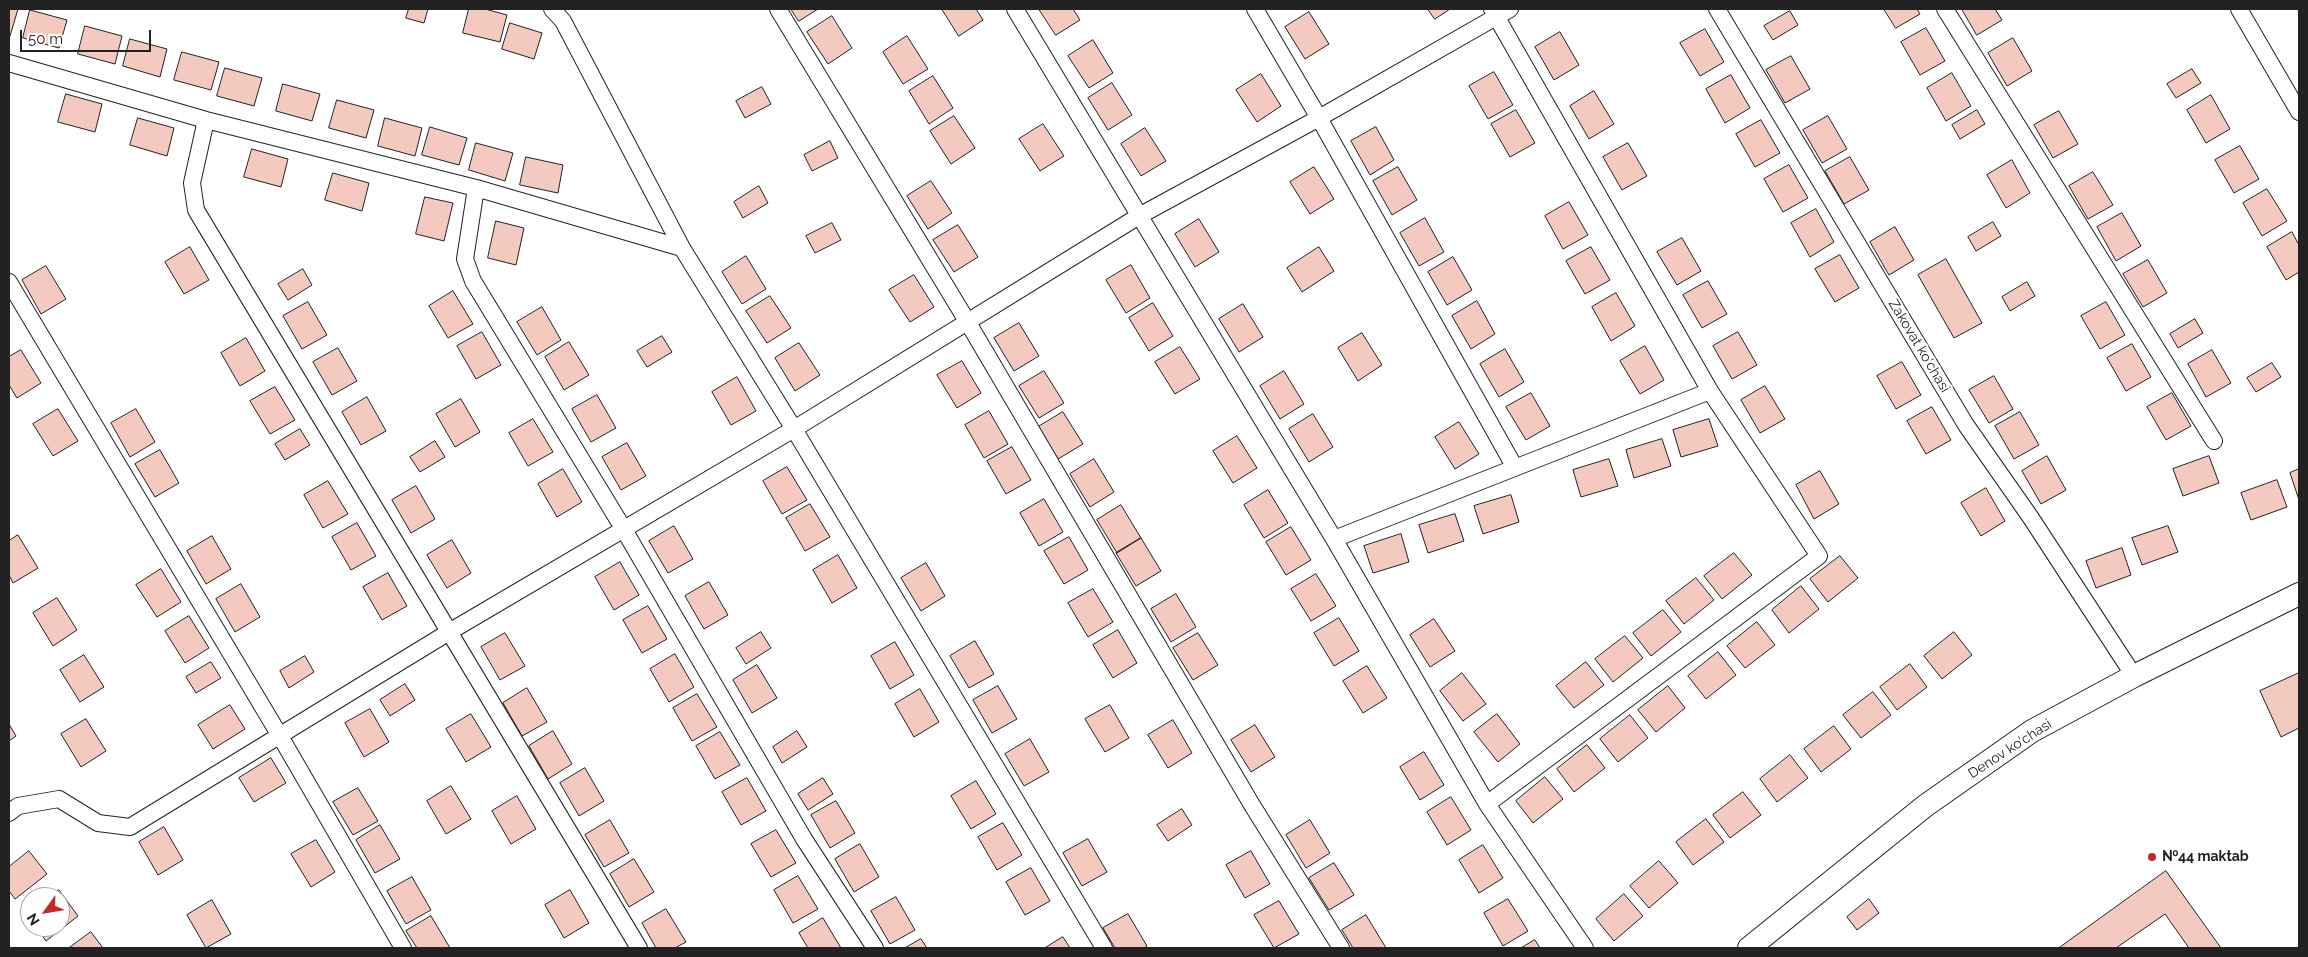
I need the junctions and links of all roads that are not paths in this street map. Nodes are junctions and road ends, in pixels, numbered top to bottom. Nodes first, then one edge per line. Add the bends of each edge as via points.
1 (552, 9) edge
2 (778, 9) edge
3 (1014, 9) edge
4 (1255, 9) edge
5 (1717, 9) edge
6 (1945, 9) edge
7 (2239, 9) edge
8 (1500, 11) edge
9 (9, 63) edge
10 (2299, 112) edge
11 (1319, 118) junction
12 (206, 120) junction
13 (476, 188) junction
14 (1140, 216) junction
15 (682, 248) junction
16 (9, 282) edge
17 (967, 321) junction
18 (1710, 391) junction
19 (794, 429) junction
20 (2214, 441) dead end
21 (1514, 466) junction
22 (623, 528) junction
23 (1334, 539) junction
24 (2299, 594) edge
25 (449, 632) junction
26 (2134, 676) junction
27 (280, 736) junction
28 (1487, 804) junction
29 (9, 813) edge
30 (403, 948) edge
31 (639, 948) edge
32 (875, 948) edge
33 (1104, 948) edge
34 (1341, 948) edge
35 (1585, 948) edge
36 (1749, 948) edge

1 - 15 street via 563,21
2 - 17 street
3 - 14 street
4 - 11 street
5 - 26 street, Zakovat ko'chasi via 1966,425
6 - 20 street
7 - 10 street
8 - 11 street
8 - 18 street
9 - 12 street
11 - 14 street
11 - 21 street
12 - 13 street
12 - 25 street via 192,183 196,210
13 - 15 street
13 - 22 street via 465,258 473,281
14 - 17 street
14 - 23 street
15 - 19 street
16 - 27 street
17 - 19 street
17 - 34 street via 1252,805
18 - 21 street
18 - 28 street via 1819,556
19 - 22 street
19 - 33 street
21 - 23 street
22 - 25 street
22 - 32 street via 804,839
23 - 28 street
24 - 26 street, Denov ko'chasi
25 - 27 street
25 - 31 street
26 - 36 street, Denov ko'chasi via 2032,731 1925,806
27 - 29 street via 130,827 98,823 59,798 18,806
27 - 30 street
28 - 35 street

